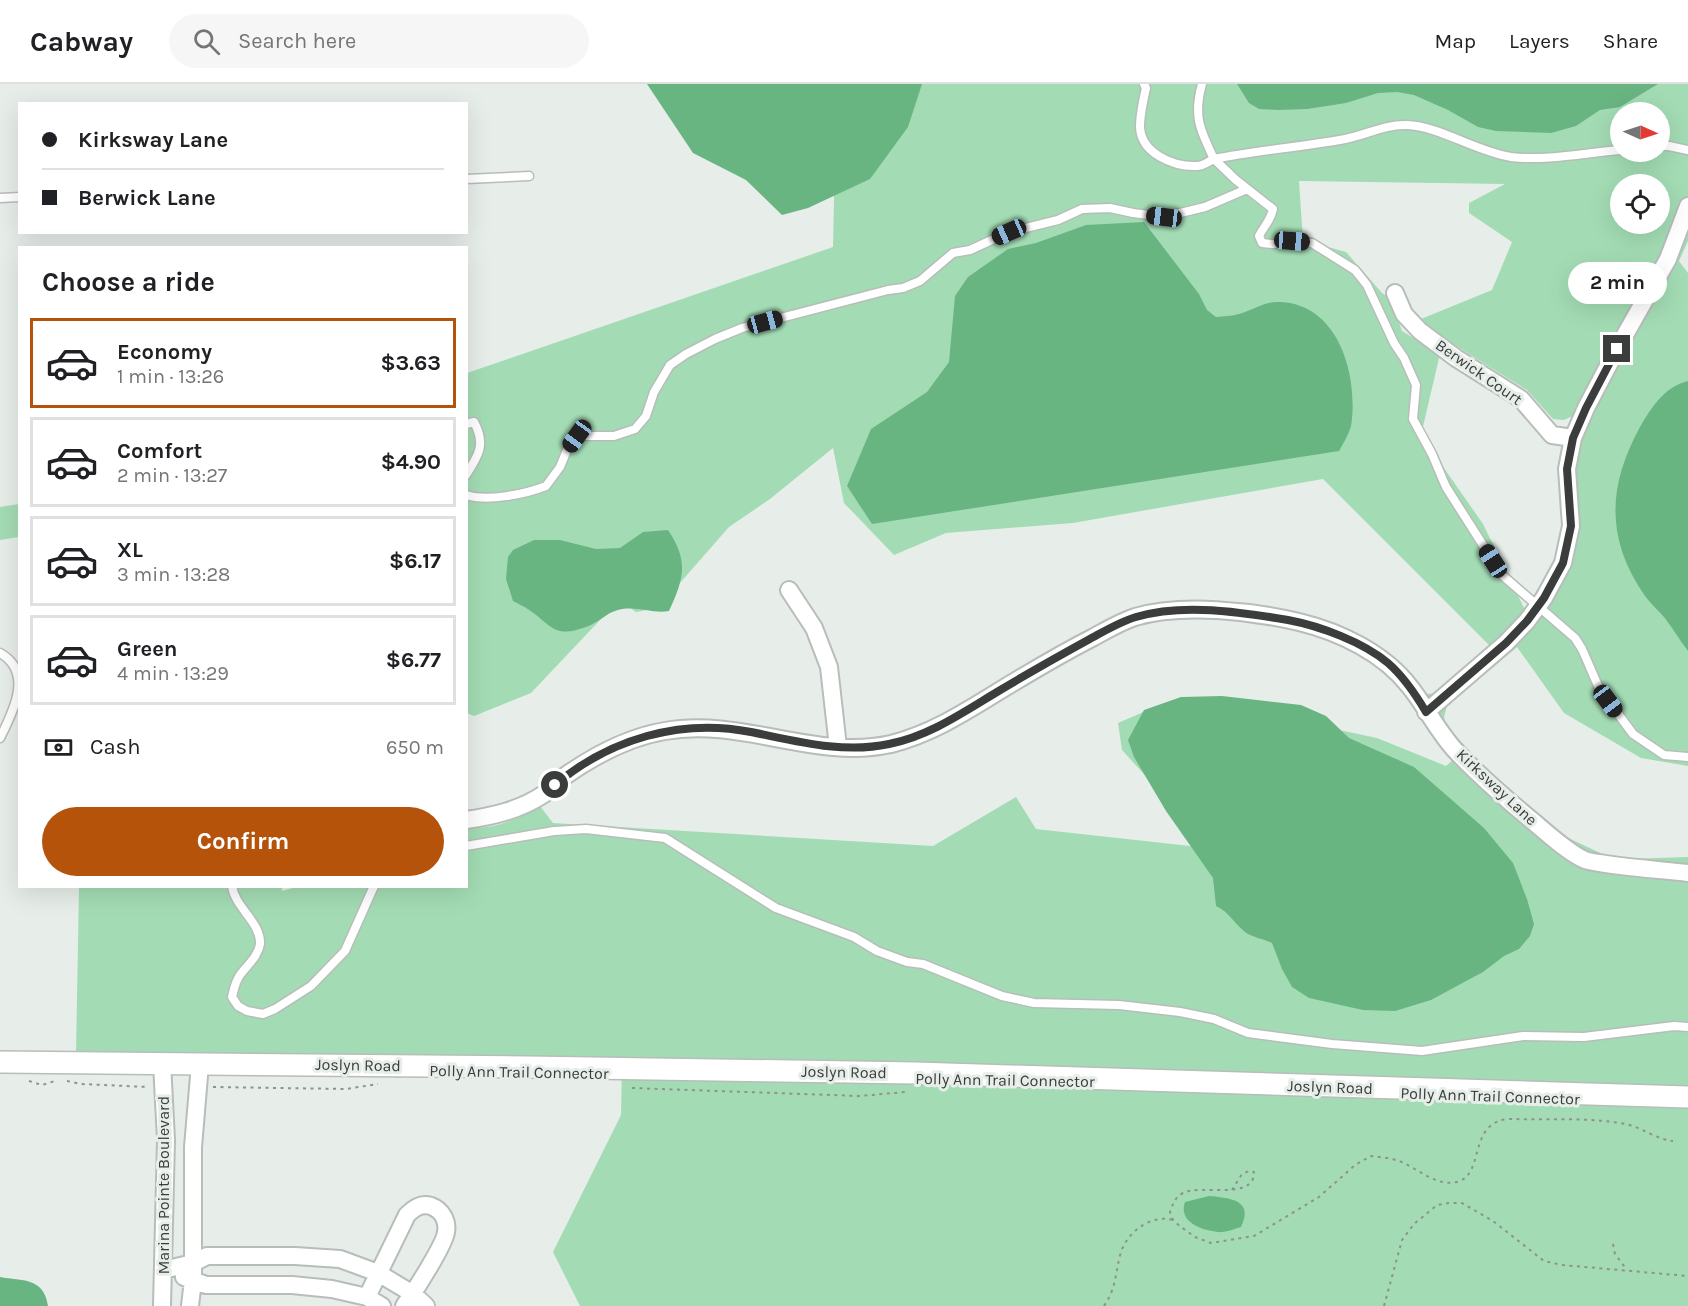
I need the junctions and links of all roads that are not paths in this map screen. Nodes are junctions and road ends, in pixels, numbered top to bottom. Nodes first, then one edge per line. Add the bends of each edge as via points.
1 (1144, 84) edge
2 (1202, 84) edge
3 (1670, 146) edge
4 (1688, 150) edge
5 (1610, 151) edge
6 (1214, 159) junction
7 (529, 176) dead end
8 (468, 179) edge
9 (1247, 189) junction
10 (18, 197) edge
11 (0, 198) edge
12 (1688, 206) edge
13 (1395, 293) dead end
14 (468, 423) edge
15 (1573, 438) junction
16 (468, 472) edge
17 (468, 496) edge
18 (789, 590) dead end
19 (1538, 607) junction
20 (0, 653) edge
21 (18, 674) edge
22 (18, 696) edge
23 (1426, 712) junction
24 (0, 738) edge
25 (838, 747) junction
26 (1688, 757) edge
27 (468, 820) edge
28 (468, 846) edge
29 (1688, 873) edge
30 (232, 888) edge
31 (373, 888) edge
32 (1688, 1027) edge
33 (0, 1062) edge
34 (162, 1063) junction
35 (200, 1064) junction
36 (1688, 1097) edge
37 (164, 1270) junction
38 (193, 1272) junction
39 (378, 1273) junction
40 (367, 1297) junction
41 (409, 1300) edge
42 (162, 1306) edge
43 (190, 1306) edge
44 (382, 1306) edge
45 (426, 1306) edge

1 - 6 lane via 1140,128 1146,147 1180,165 1199,166
2 - 6 lane via 1196,115
3 - 4 lane
5 - 6 lane via 1511,157 1408,125 1381,128 1346,139
6 - 9 lane
7 - 8 lane
9 - 17 lane via 1205,207 1164,217 1110,208 1082,209 953,253 920,281 903,288 742,328 670,365 646,416 635,429 614,436 577,436 546,486 500,497
9 - 19 lane via 1273,209 1259,236 1262,243 1312,243 1355,270 1366,285 1416,385 1413,419 1438,474 1502,575
10 - 11 lane
12 - 15 street via 1668,259
13 - 15 street, Berwick Court via 1404,314 1420,331 1521,399 1552,435
14 - 16 lane via 474,422 481,444
15 - 19 street via 1567,469 1571,526 1563,563
18 - 25 street via 814,628 830,667
19 - 23 street via 1506,643
19 - 26 lane via 1575,638 1599,688 1633,734 1664,755
20 - 21 lane via 8,657
22 - 24 lane
23 - 25 street, Kirksway Lane via 1411,687 1388,663 1345,637 1301,622 1239,611 1173,610 1135,617 1104,632 934,729 890,744
23 - 29 street, Kirksway Lane via 1452,746 1496,790 1586,860
25 - 27 street, Kirksway Lane via 748,732 699,728 664,731 623,743 528,803 496,816
28 - 32 lane via 586,829 665,838 776,908 854,937 878,951 923,964 1002,996 1034,1003 1180,1011 1248,1033 1422,1051 1523,1036 1584,1037
30 - 31 lane via 234,897 255,927 260,946 234,985 232,997 238,1006 262,1014 311,986 345,951
33 - 34 street, Joslyn Road
34 - 35 street, Joslyn Road
34 - 37 street, Marina Pointe Boulevard
35 - 36 street, Joslyn Road via 916,1073
35 - 38 street, Marina Pointe Boulevard via 193,1147
37 - 38 street
37 - 42 street, Marina Pointe Boulevard
38 - 39 street via 207,1256 295,1256 339,1260
38 - 40 street via 206,1285 292,1285
38 - 43 street, Marina Pointe Boulevard
39 - 40 street
39 - 41 street
39 - 41 street via 407,1215 415,1207 429,1205 439,1209 446,1233
40 - 44 street
41 - 45 street

